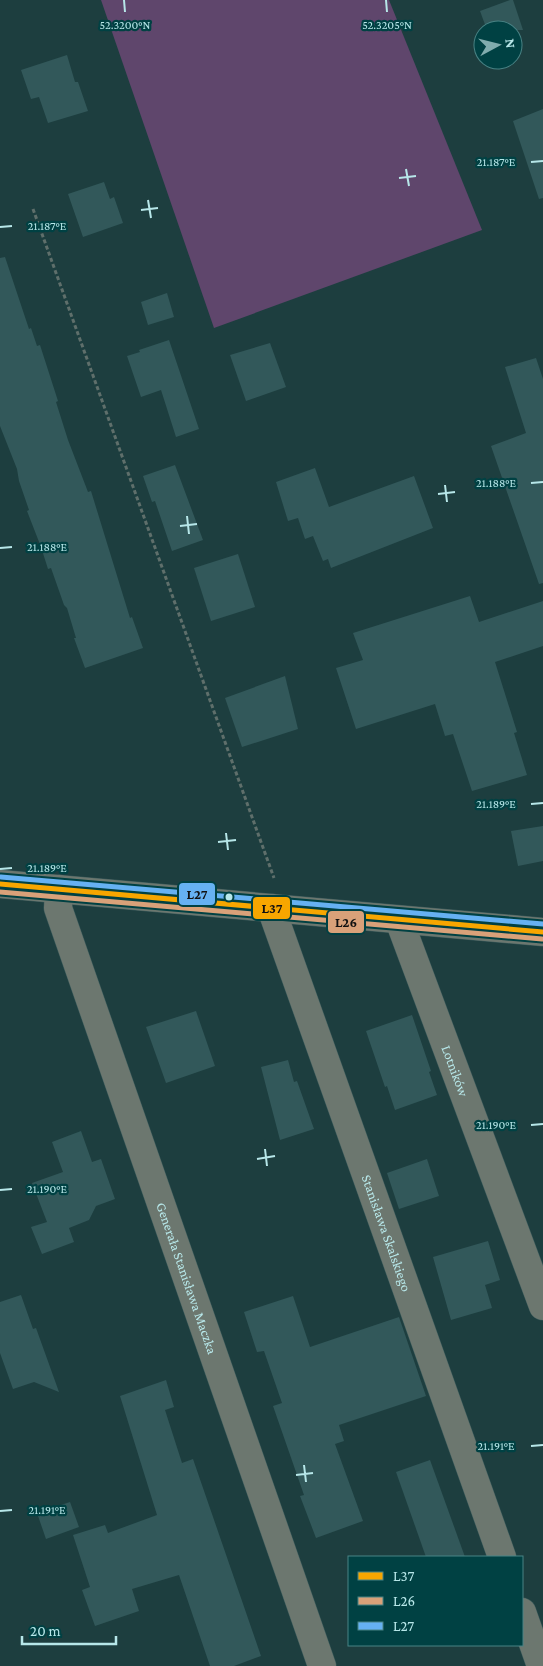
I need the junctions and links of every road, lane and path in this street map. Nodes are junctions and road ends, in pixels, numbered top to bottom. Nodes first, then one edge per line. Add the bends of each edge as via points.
1 (33, 209) dead end
2 (0, 884) edge
3 (59, 889) junction
4 (278, 909) junction
5 (399, 920) junction
6 (543, 932) edge
7 (543, 1306) edge
8 (502, 1556) edge
9 (523, 1615) edge
10 (322, 1666) edge
11 (541, 1666) edge

1 - 4 path via 276,883
2 - 3 street
3 - 4 street
3 - 10 street, Generała Stanisława Maczka via 58,908
4 - 5 street
4 - 8 street, Stanisława Skalskiego
5 - 6 street
5 - 7 street, Lotników
9 - 11 street

